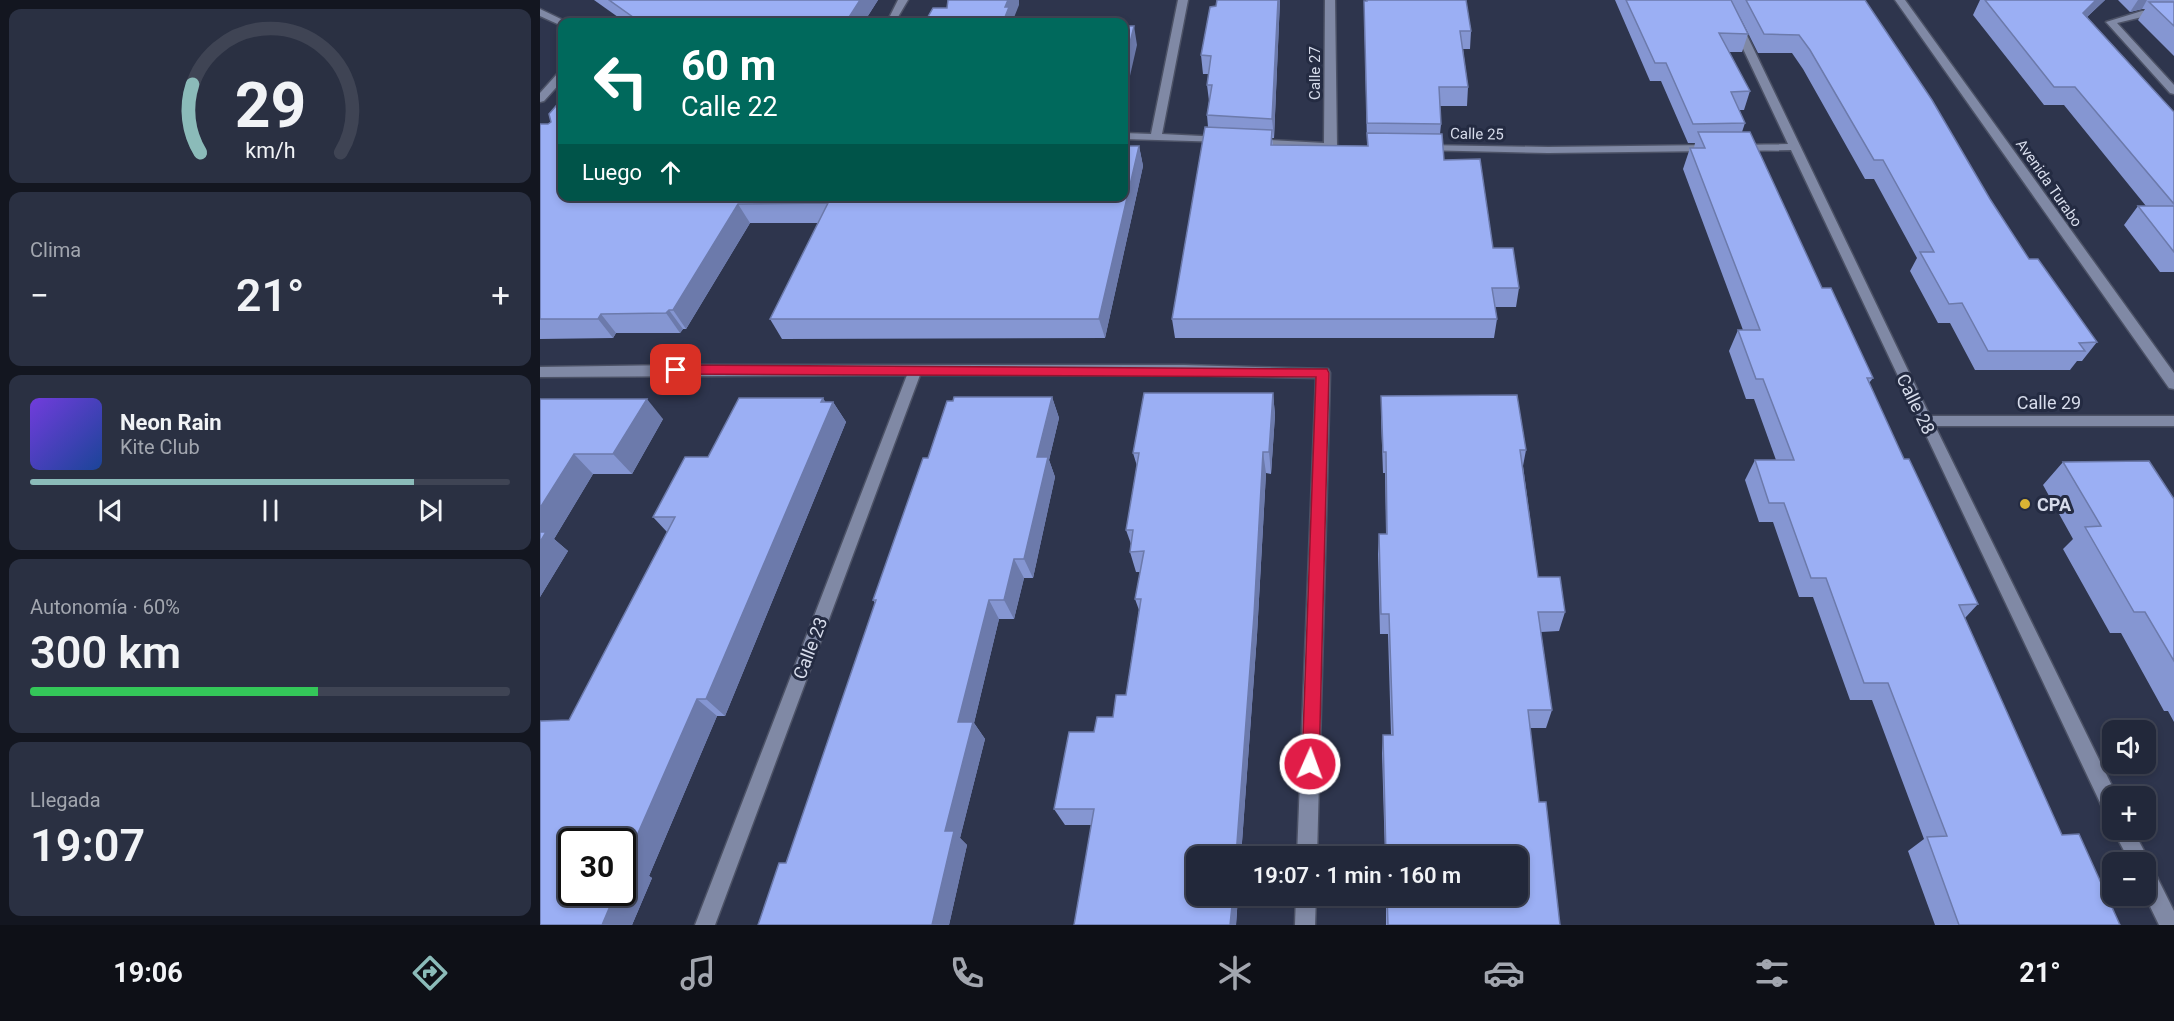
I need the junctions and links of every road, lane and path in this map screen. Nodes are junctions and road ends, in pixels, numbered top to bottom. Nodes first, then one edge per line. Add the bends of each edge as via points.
1 (903, 0) edge
2 (1183, 0) edge
3 (1330, 0) edge
4 (1725, 0) edge
5 (1900, 0) edge
6 (540, 12) edge
7 (2174, 14) edge
8 (893, 18) edge
9 (558, 21) edge
10 (558, 79) edge
11 (2174, 92) edge
12 (540, 99) edge
13 (1128, 136) edge
14 (1156, 136) junction
15 (1793, 147) junction
16 (1410, 148) edge
17 (915, 371) junction
18 (540, 372) edge
19 (2174, 384) edge
20 (1924, 421) junction
21 (2174, 421) edge
22 (2102, 786) edge
23 (1307, 846) edge
24 (2156, 896) edge
25 (1306, 906) edge
26 (705, 925) edge
27 (1305, 925) edge
28 (2170, 925) edge

1 - 8 street
2 - 14 street
3 - 14 street, Calle 27 via 1336,147
4 - 15 street, Calle 28
5 - 19 street, Avenida Turabo
6 - 9 street
7 - 11 street via 2142,14 2110,22
10 - 12 street
13 - 14 street
15 - 16 street, Calle 25
15 - 20 street, Calle 28
17 - 18 street
17 - 23 street via 1323,373
17 - 26 street, Calle 23
20 - 21 street, Calle 29
20 - 22 street, Calle 28
24 - 28 street
25 - 27 street

